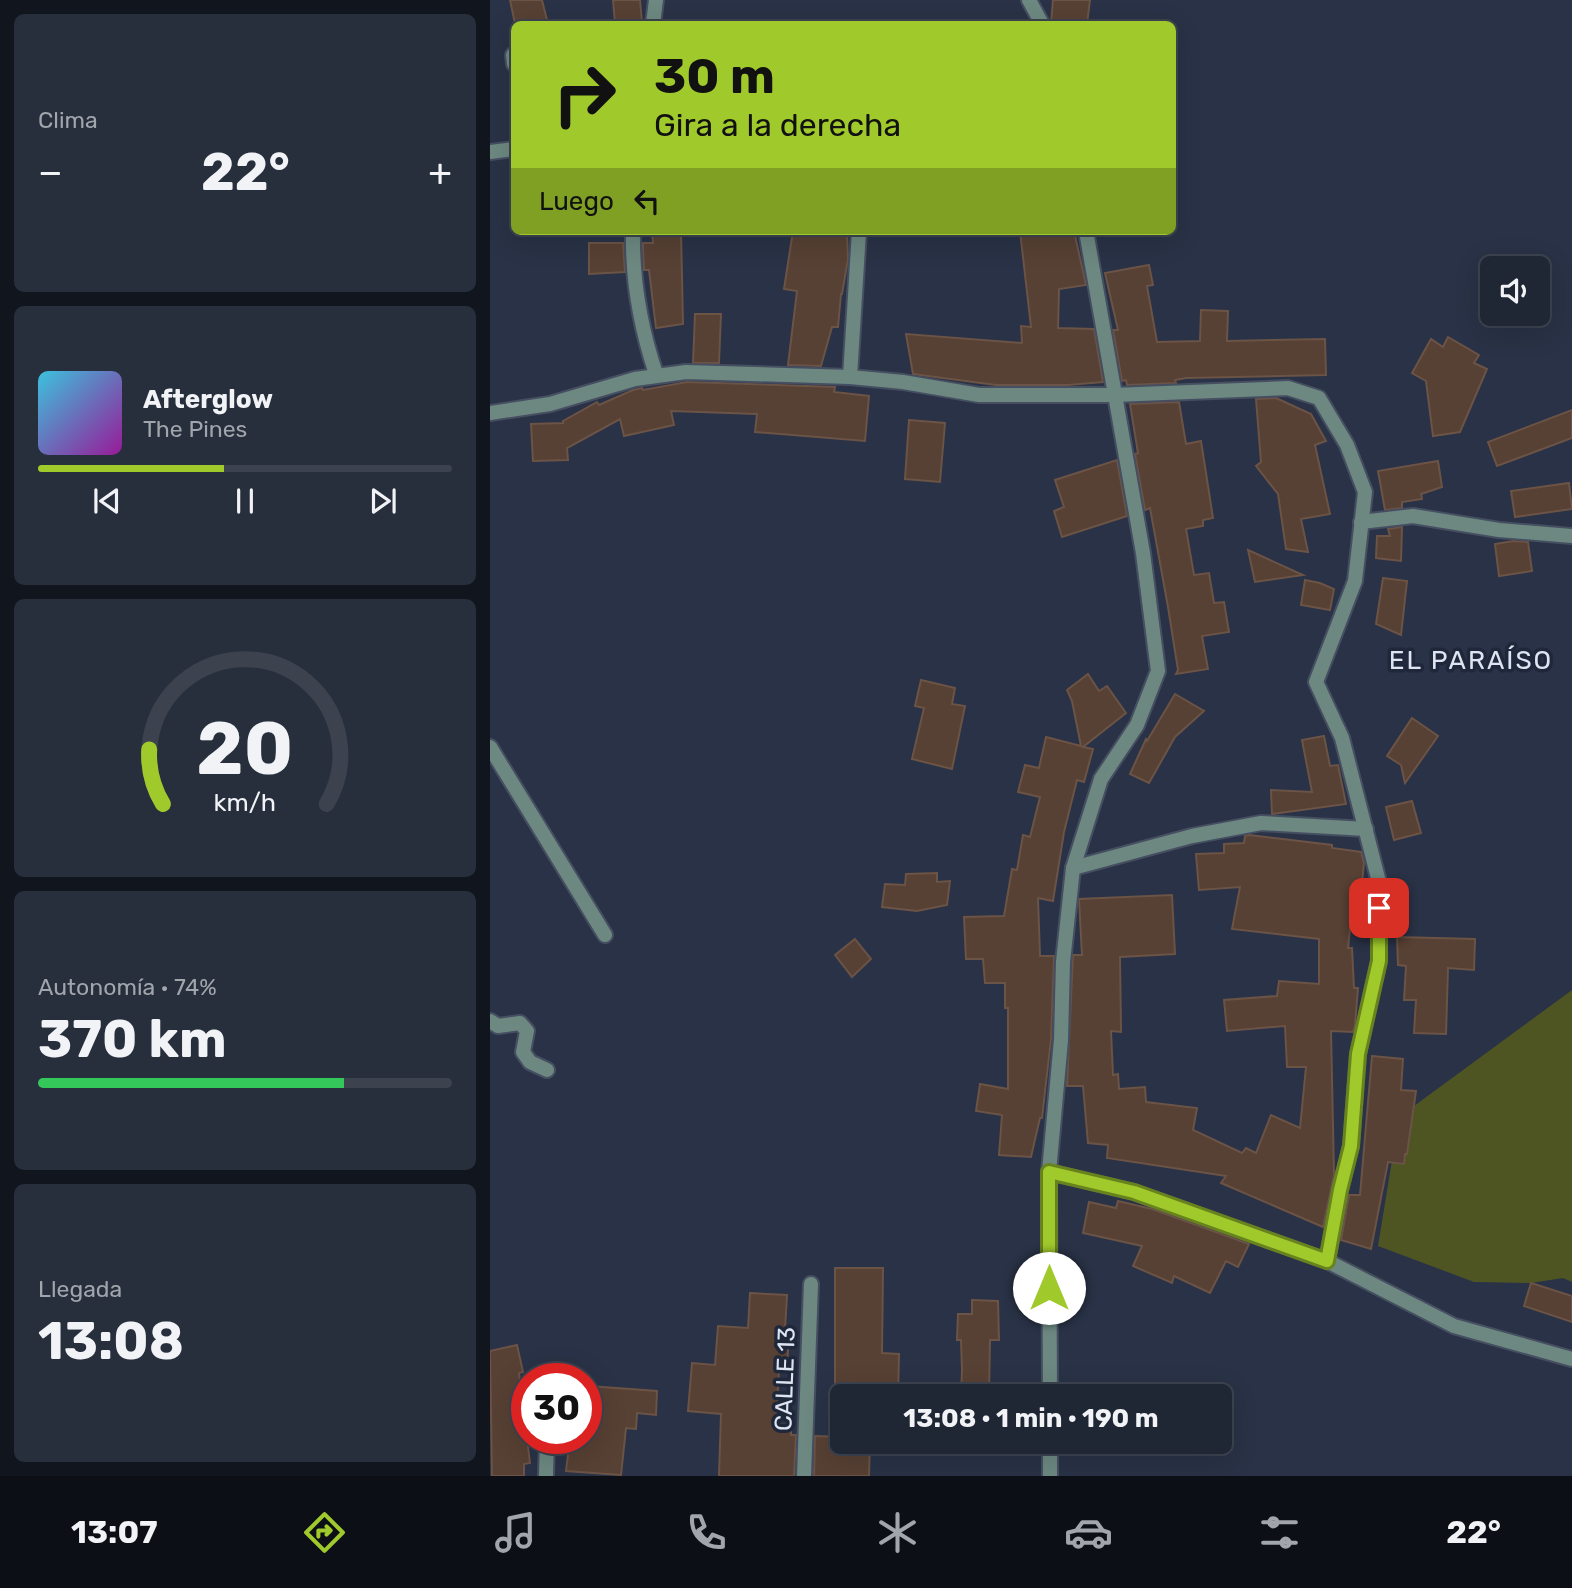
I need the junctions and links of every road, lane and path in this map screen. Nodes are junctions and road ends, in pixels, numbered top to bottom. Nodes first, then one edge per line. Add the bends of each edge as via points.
1 (656, 0) edge
2 (1029, 0) edge
3 (653, 21) edge
4 (1040, 21) edge
5 (511, 149) edge
6 (490, 152) edge
7 (633, 235) edge
8 (859, 235) edge
9 (1087, 235) edge
10 (656, 374) junction
11 (850, 377) junction
12 (1114, 395) junction
13 (490, 413) edge
14 (1362, 522) junction
15 (1572, 536) edge
16 (490, 747) edge
17 (1366, 829) junction
18 (1073, 868) junction
19 (605, 935) dead end
20 (490, 1020) edge
21 (547, 1070) dead end
22 (1049, 1172) junction
23 (1327, 1261) junction
24 (811, 1284) dead end
25 (1572, 1359) edge
26 (1050, 1384) edge
27 (547, 1454) edge
28 (1050, 1454) edge
29 (546, 1476) edge
30 (804, 1476) edge
31 (1050, 1476) edge

1 - 3 street
2 - 4 street
5 - 6 street
7 - 10 street via 632,258 646,344
8 - 11 street
9 - 12 street
10 - 11 street
10 - 13 street via 550,404
11 - 12 street via 979,395
12 - 14 street via 1288,388 1320,398 1347,444 1365,492
12 - 18 street via 1143,553 1158,671 1137,725 1101,779
14 - 15 street via 1413,516
14 - 17 street via 1355,581 1317,682 1342,738
16 - 19 street
17 - 18 street via 1261,823
17 - 23 street via 1379,882 1379,961 1358,1054 1351,1146
18 - 22 street
20 - 21 street via 498,1026 520,1023 527,1031 523,1052 530,1062
22 - 23 street via 1134,1192
22 - 26 street
23 - 25 street via 1454,1326
24 - 30 street, CALLE 13
27 - 29 street
28 - 31 street

